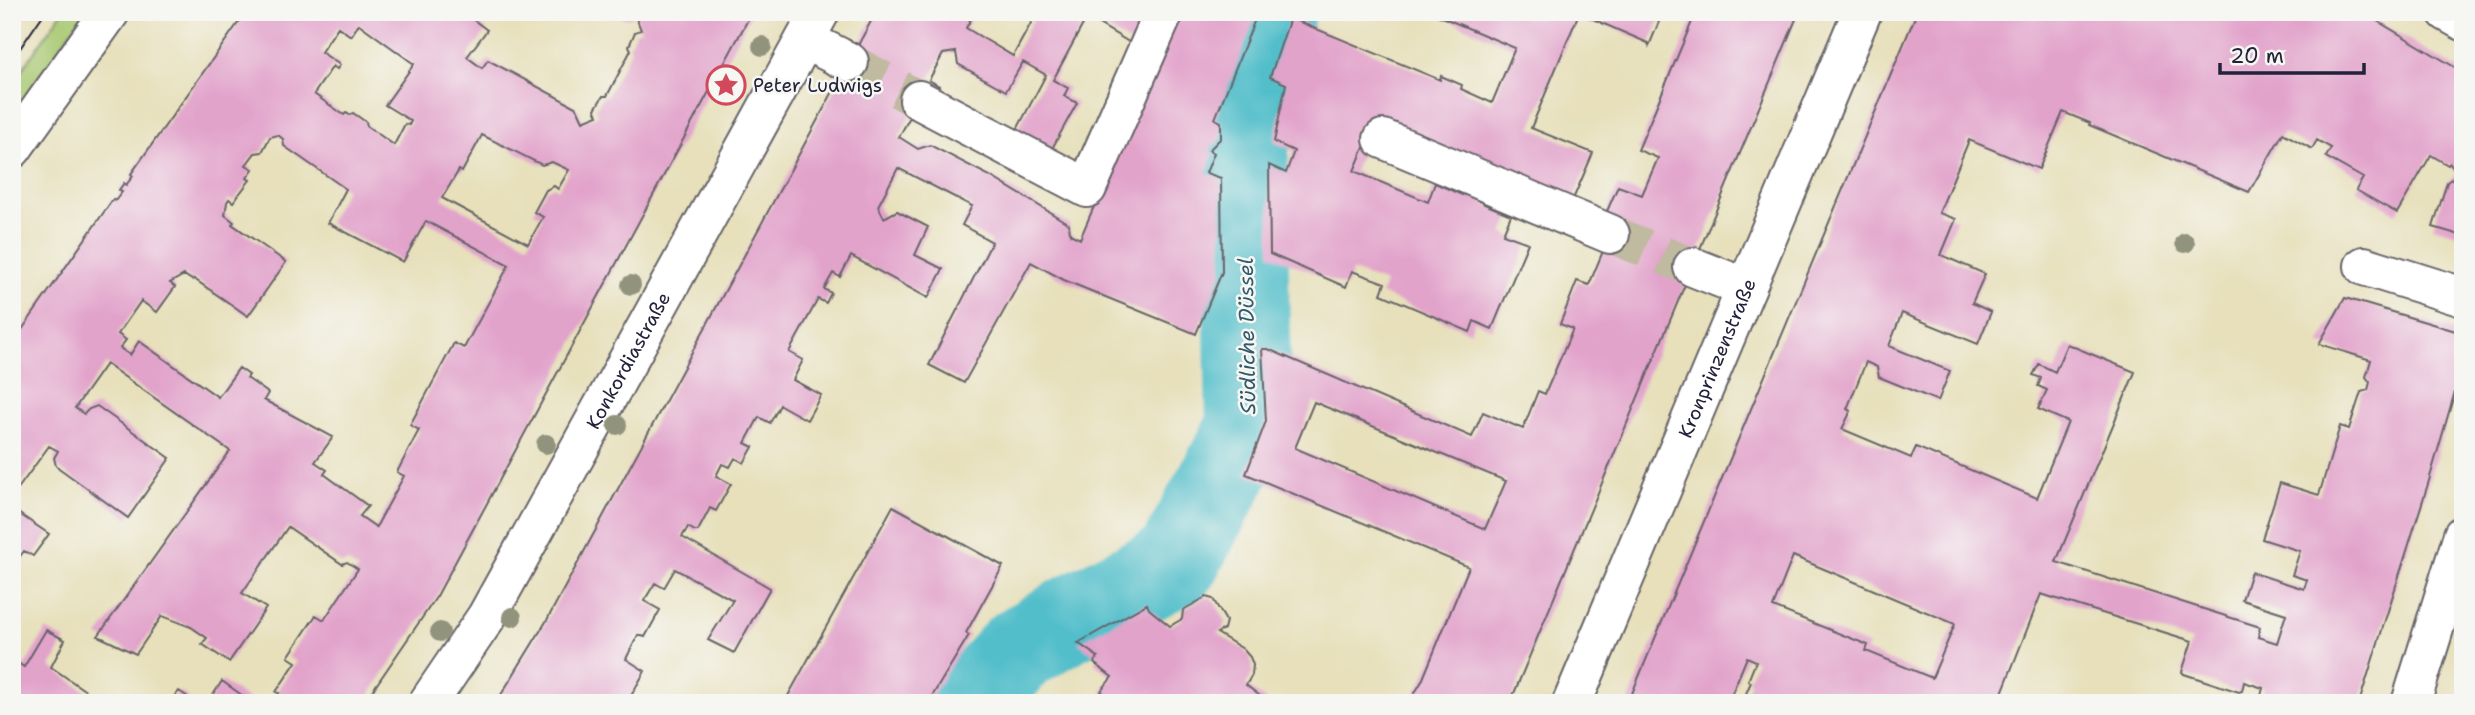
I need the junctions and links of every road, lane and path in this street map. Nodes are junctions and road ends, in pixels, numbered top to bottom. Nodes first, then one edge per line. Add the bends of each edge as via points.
1 (110, 12) edge
2 (1164, 12) edge
3 (1861, 12) edge
4 (2447, 12) edge
5 (2463, 21) edge
6 (812, 26) edge
7 (849, 62) tunnel mouth
8 (919, 100) tunnel mouth
9 (1383, 139) dead end
10 (12, 149) edge
11 (1610, 234) tunnel mouth
12 (2364, 266) dead end
13 (1693, 267) tunnel mouth
14 (1746, 288) junction
15 (2463, 297) edge
16 (2463, 535) edge
17 (428, 703) edge
18 (1572, 703) edge
19 (2411, 703) edge

1 - 10 street
2 - 8 street via 1087,188
3 - 14 street, Kronprinzenstraße
4 - 5 street
6 - 7 street
6 - 17 street, Konkordiastraße via 487,616
9 - 11 street
12 - 15 street
13 - 14 street
14 - 18 street, Kronprinzenstraße
16 - 19 street

